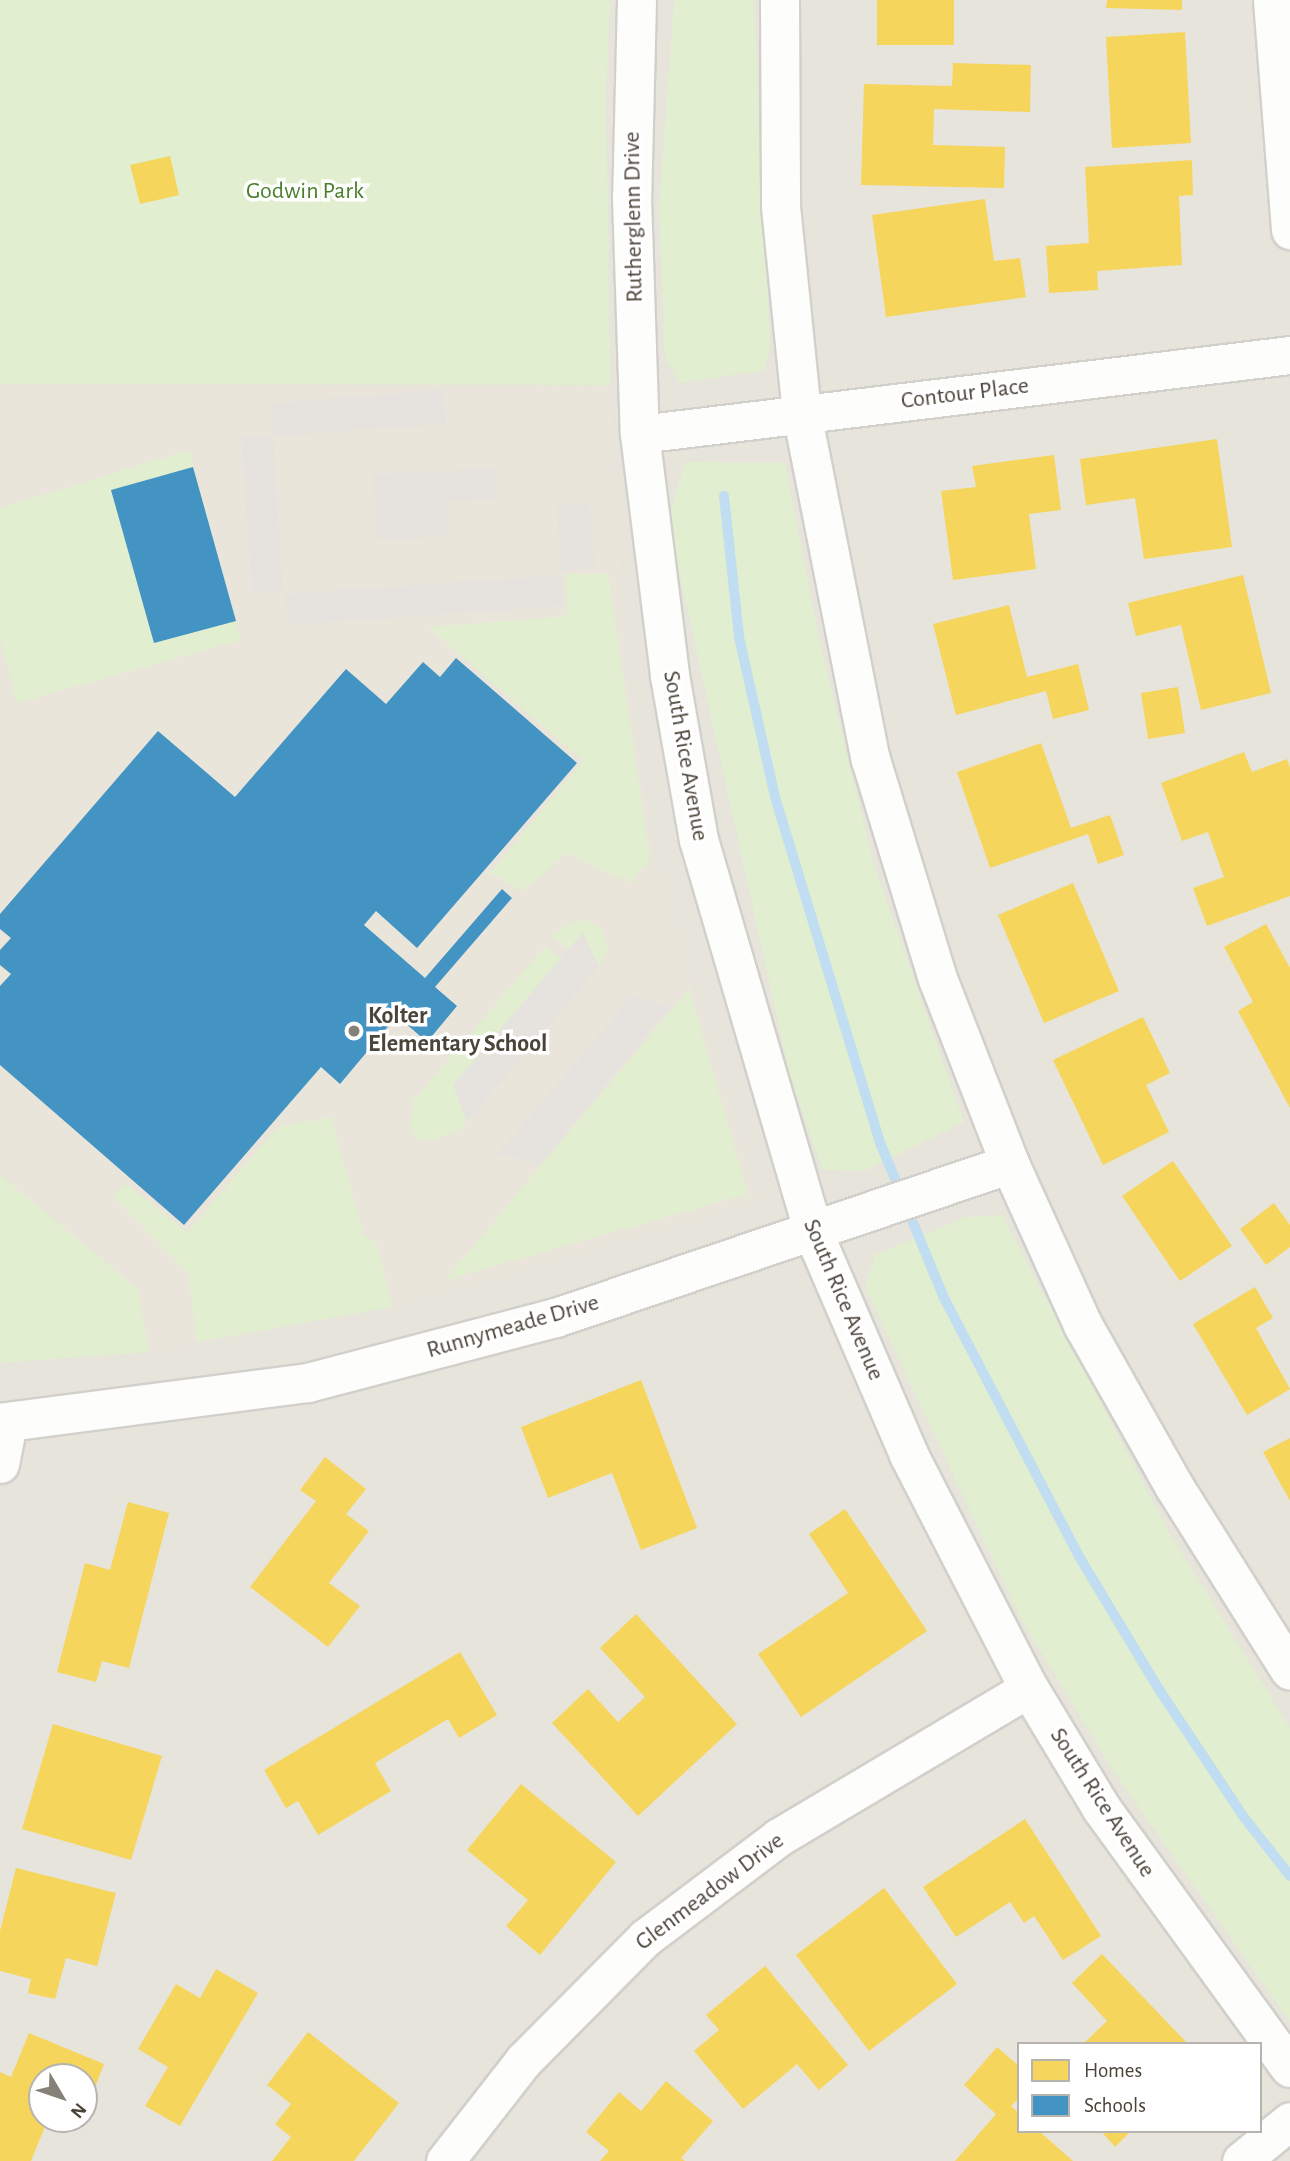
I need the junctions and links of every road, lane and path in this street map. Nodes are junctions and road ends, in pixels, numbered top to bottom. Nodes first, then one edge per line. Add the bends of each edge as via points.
1 (637, 0) edge
2 (780, 0) edge
3 (1272, 0) edge
4 (1290, 230) edge
5 (1290, 355) edge
6 (802, 413) junction
7 (640, 434) junction
8 (1010, 1164) junction
9 (814, 1234) junction
10 (4, 1423) edge
11 (0, 1464) edge
12 (1290, 1671) edge
13 (1029, 1688) junction
14 (1290, 2068) edge
15 (1290, 2121) edge
16 (445, 2161) edge
17 (1241, 2161) edge

1 - 7 street, Rutherglenn Drive via 632,198
2 - 6 street via 782,207
3 - 4 street
5 - 6 street, Contour Place
6 - 7 street, Contour Place
6 - 8 street via 871,760 939,979
7 - 9 street, South Rice Avenue via 670,676 699,840
8 - 9 street, Runnymeade Drive
8 - 12 street via 1083,1325 1174,1486
9 - 10 street, Runnymeade Drive via 556,1318 308,1383
9 - 13 street, South Rice Avenue via 909,1455
10 - 11 street
13 - 14 street, South Rice Avenue via 1102,1809
13 - 16 street, Glenmeadow Drive via 779,1837 687,1904 593,1987 524,2060
15 - 17 street

